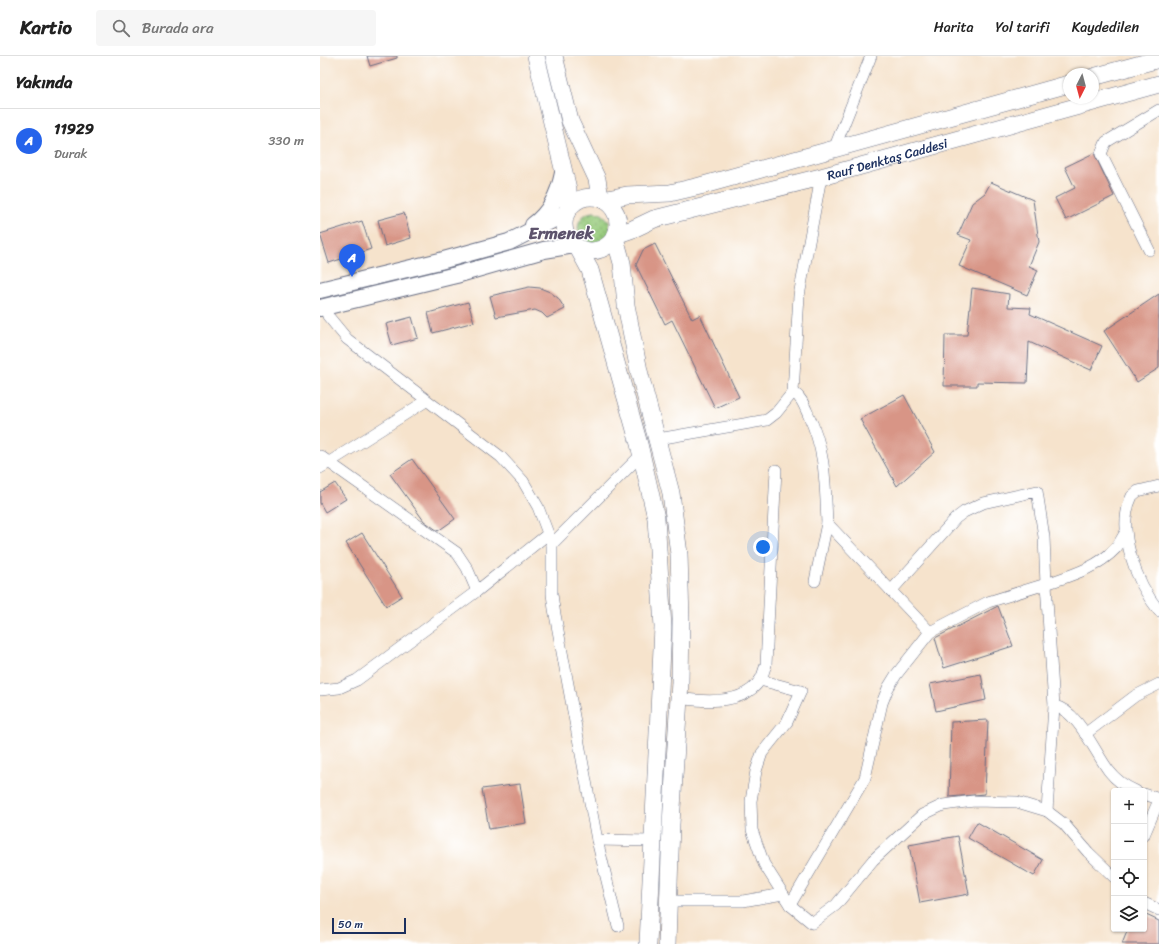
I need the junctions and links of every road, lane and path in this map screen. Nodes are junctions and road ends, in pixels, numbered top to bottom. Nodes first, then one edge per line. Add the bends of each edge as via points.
1 (536, 56) edge
2 (554, 56) edge
3 (871, 56) edge
4 (1151, 59) edge
5 (1099, 75) edge
6 (1063, 86) edge
7 (1158, 87) edge
8 (1159, 110) edge
9 (834, 149) junction
10 (564, 173) junction
11 (821, 177) junction
12 (601, 199) junction
13 (567, 212) junction
14 (615, 236) junction
15 (509, 242) junction
16 (576, 247) junction
17 (1149, 250) dead end
18 (320, 290) edge
19 (322, 307) edge
20 (792, 392) junction
21 (426, 402) junction
22 (658, 439) junction
23 (642, 454) junction
24 (320, 456) edge
25 (325, 466) edge
26 (776, 470) dead end
27 (1159, 486) edge
28 (827, 523) junction
29 (1126, 532) junction
30 (550, 539) junction
31 (814, 581) dead end
32 (1046, 584) junction
33 (477, 591) junction
34 (891, 591) junction
35 (1159, 611) edge
36 (930, 632) junction
37 (760, 680) junction
38 (1159, 684) edge
39 (320, 690) edge
40 (679, 698) junction
41 (1054, 706) junction
42 (1086, 734) junction
43 (1131, 788) edge
44 (1147, 795) edge
45 (1159, 799) edge
46 (1047, 811) junction
47 (1147, 828) edge
48 (597, 840) junction
49 (652, 841) junction
50 (1111, 874) edge
51 (783, 894) junction
52 (669, 901) junction
53 (1147, 904) edge
54 (790, 905) junction
55 (1159, 910) edge
56 (618, 926) dead end
57 (648, 944) edge
58 (667, 944) edge

1 - 10 main road
2 - 12 main road via 570,121 597,179
3 - 9 street
4 - 5 main road
6 - 9 main road, Rauf Denktaş Caddesi
7 - 11 main road, Rauf Denktaş Caddesi
8 - 17 street via 1106,142 1102,150 1102,158
9 - 12 main road, Rauf Denktaş Caddesi via 670,193
10 - 13 main road via 568,189
10 - 15 street via 560,190 542,218
11 - 14 main road, Rauf Denktaş Caddesi via 654,219
11 - 20 street via 798,296
12 - 13 main road via 584,198 576,201
12 - 14 main road via 613,208 616,215 618,222
13 - 15 street
13 - 16 main road via 564,229 566,237
14 - 16 main road via 611,243 598,251 584,251
14 - 22 main road via 622,263 626,305 639,371
15 - 18 street
16 - 19 street via 544,250 456,275
16 - 23 main road via 590,270
18 - 19 street
19 - 21 street via 347,339
20 - 22 street via 776,413 767,420
20 - 28 street via 800,397 821,448
21 - 25 street
21 - 30 street via 505,462 527,488 538,507
22 - 40 main road via 671,493 679,554
23 - 30 street
23 - 49 main road via 656,518 663,627
24 - 25 street
25 - 33 street via 457,553
26 - 37 street via 766,665
27 - 29 street via 1138,491 1132,496
28 - 31 street
28 - 34 street
29 - 32 street via 1116,548 1101,561 1081,572
29 - 35 street via 1136,571
30 - 33 street
30 - 48 street via 554,609
32 - 34 street via 1044,537 1037,490 983,503 964,512
32 - 36 street via 988,602
32 - 41 street
33 - 39 street via 357,680 339,688
34 - 36 street
36 - 54 street via 888,688 882,703 865,778
37 - 40 street via 748,691 727,699 705,702
37 - 51 street via 801,691 787,722 762,753 751,801 752,830 764,864
38 - 42 street via 1135,696
40 - 52 main road
41 - 42 street via 1067,711
41 - 46 street
42 - 43 street via 1110,772 1118,781
44 - 45 street
45 - 47 street
46 - 50 street via 1064,824
46 - 54 street via 1017,802 974,801 943,805 917,820 873,860 836,905 812,923
48 - 49 street
48 - 56 street
49 - 57 main road
51 - 52 street via 743,901
51 - 54 street
52 - 58 main road
53 - 55 street

